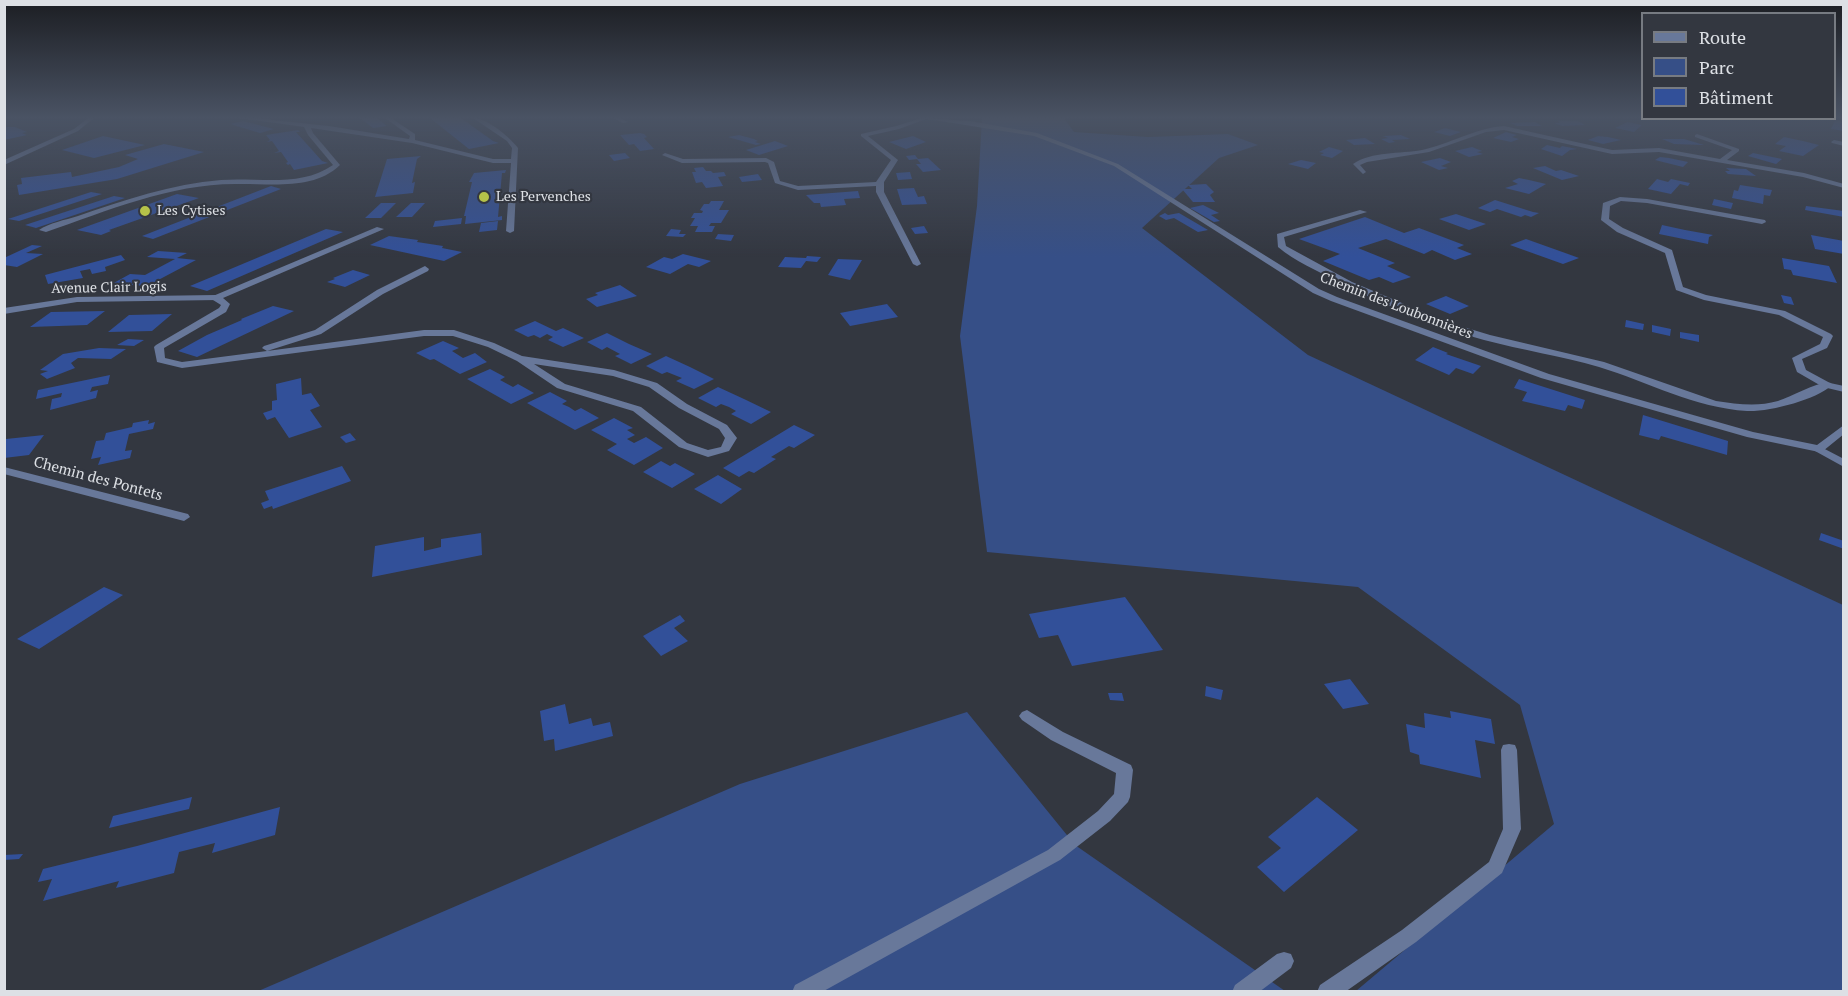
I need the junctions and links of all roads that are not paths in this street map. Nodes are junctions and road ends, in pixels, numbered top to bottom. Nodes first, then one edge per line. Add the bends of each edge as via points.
1 (338, 164) edge
2 (515, 164) edge
3 (772, 164) edge
4 (892, 164) edge
5 (1115, 164) edge
6 (1356, 164) edge
7 (1742, 164) edge
8 (1364, 172) dead end
9 (880, 184) junction
10 (1844, 186) edge
11 (1363, 212) dead end
12 (1762, 222) dead end
13 (380, 229) dead end
14 (43, 230) dead end
15 (510, 231) dead end
16 (917, 264) dead end
17 (425, 269) dead end
18 (216, 298) junction
19 (4, 311) edge
20 (235, 358) junction
21 (520, 359) junction
22 (1827, 385) junction
23 (1844, 389) edge
24 (1844, 428) edge
25 (1819, 448) junction
26 (1844, 464) edge
27 (4, 470) edge
28 (184, 517) dead end
29 (1026, 716) dead end
30 (1509, 750) dead end
31 (1284, 961) dead end
32 (801, 992) edge
33 (1242, 992) edge
34 (1327, 992) edge

1 - 14 street via 332,170 291,181 219,182 164,191
2 - 15 street
3 - 9 street via 777,182 798,188
4 - 9 street
5 - 25 street, Chemin des Loubonnières via 1334,299 1545,376 1750,435
6 - 8 street
7 - 10 street
9 - 16 street via 880,192
11 - 22 street via 1280,236 1282,247 1325,273 1409,310 1469,332 1618,370 1691,398 1748,408 1779,406
12 - 22 street via 1620,199 1606,205 1605,220 1618,231 1669,252 1679,288 1694,296 1781,313 1828,336 1824,346 1797,358 1802,372
13 - 18 street
17 - 20 street via 380,292 318,332
18 - 19 street, Avenue Clair Logis via 87,299
18 - 20 street via 226,304 223,310 159,347 160,360 182,365
20 - 21 street via 424,333 454,333
21 - 21 street via 561,386 637,409 683,445 708,454 725,449 731,438 723,427 653,385 614,373
22 - 23 street
24 - 25 street
25 - 26 street
27 - 28 street, Chemin des Pontets
29 - 32 street via 1125,770 1122,797 1054,855
30 - 34 street via 1512,829 1497,867
31 - 33 street

